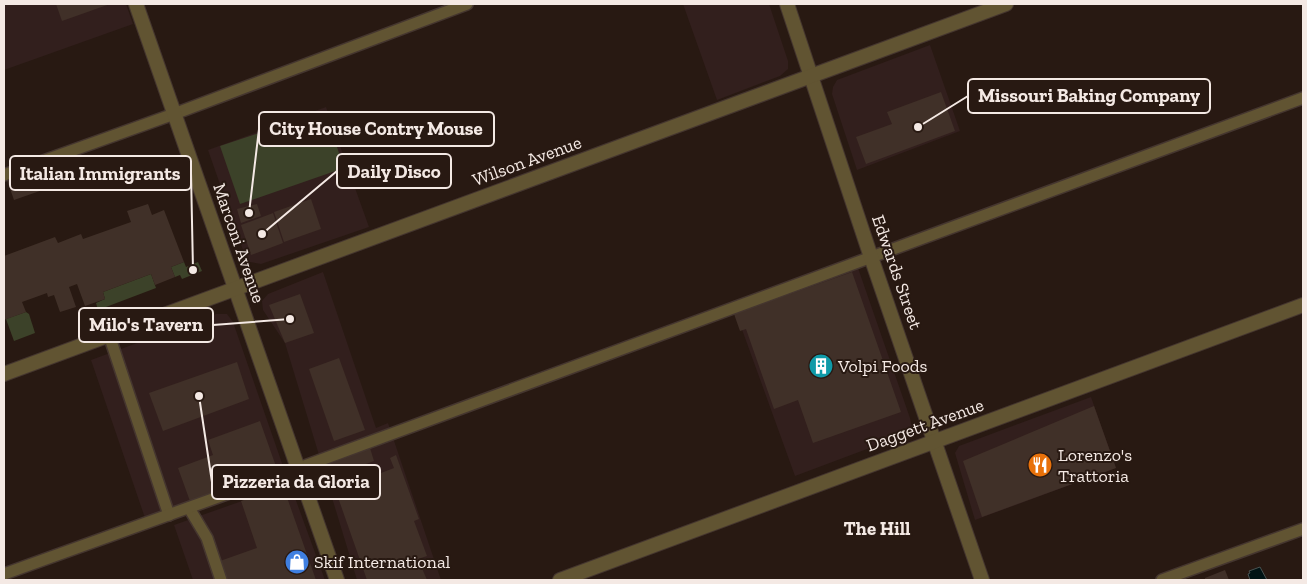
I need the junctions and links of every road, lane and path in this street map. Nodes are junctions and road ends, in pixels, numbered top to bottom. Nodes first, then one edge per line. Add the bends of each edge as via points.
1 (136, 4) edge
2 (467, 4) edge
3 (787, 4) edge
4 (1006, 4) edge
5 (812, 76) junction
6 (1303, 98) edge
7 (174, 114) junction
8 (4, 175) edge
9 (871, 257) junction
10 (235, 288) junction
11 (1303, 305) edge
12 (110, 335) junction
13 (4, 374) edge
14 (934, 442) junction
15 (299, 468) junction
16 (189, 508) junction
17 (169, 515) junction
18 (1303, 529) edge
19 (4, 574) edge
20 (222, 580) edge
21 (337, 580) edge
22 (560, 580) edge
23 (982, 580) edge
24 (1162, 580) edge

1 - 7 street, Marconi Avenue
2 - 7 lane
3 - 5 street, Edwards Street
4 - 5 street, Wilson Avenue
5 - 9 street, Edwards Street
5 - 10 street, Wilson Avenue
6 - 9 lane
7 - 8 lane
7 - 10 street, Marconi Avenue
9 - 14 street, Edwards Street
9 - 15 lane
10 - 12 street, Wilson Avenue
10 - 15 street, Marconi Avenue
11 - 14 street, Daggett Avenue
12 - 13 street, Wilson Avenue
12 - 17 lane
14 - 22 street, Daggett Avenue
14 - 23 street, Edwards Street
15 - 16 lane
15 - 21 street, Marconi Avenue
16 - 17 lane
16 - 20 lane via 206,538
17 - 19 lane
18 - 24 lane

